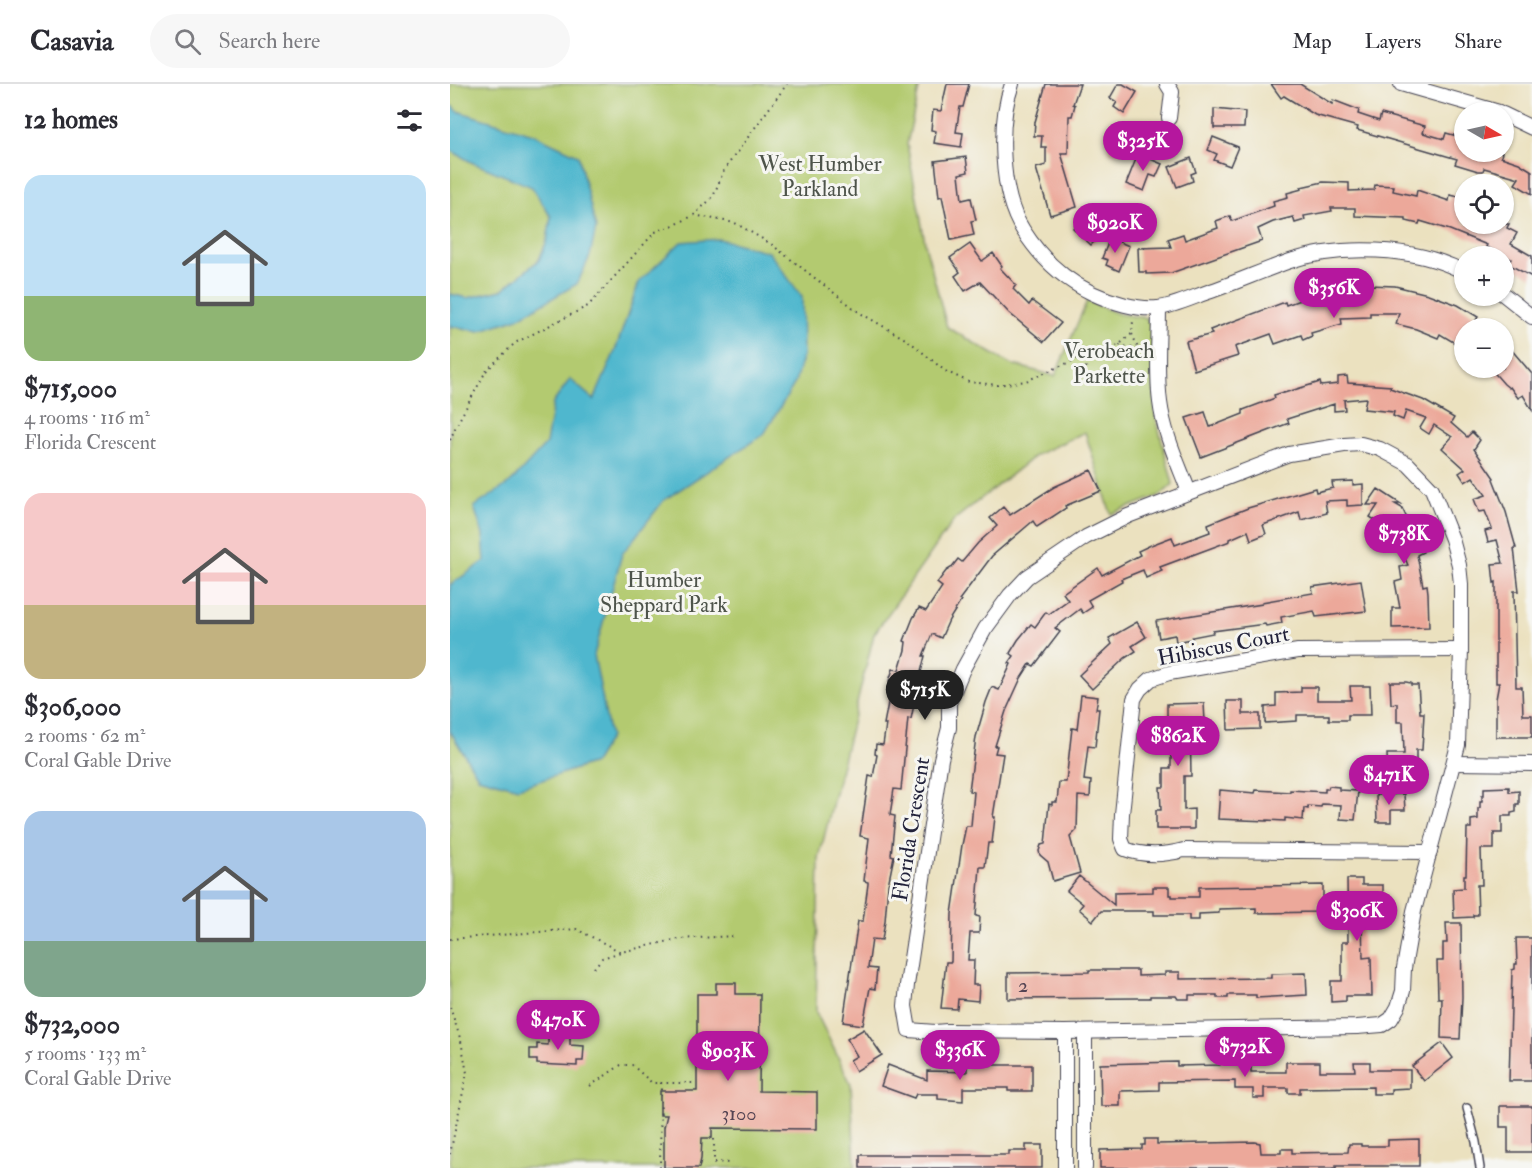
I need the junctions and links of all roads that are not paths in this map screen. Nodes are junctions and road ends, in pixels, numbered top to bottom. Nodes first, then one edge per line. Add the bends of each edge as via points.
1 (1012, 84) edge
2 (1167, 84) edge
3 (1401, 84) edge
4 (1463, 102) edge
5 (1169, 118) dead end
6 (1514, 119) edge
7 (1532, 128) edge
8 (1454, 268) edge
9 (1514, 303) edge
10 (1159, 308) junction
11 (1532, 317) edge
12 (1189, 492) junction
13 (1461, 650) junction
14 (1455, 763) junction
15 (1532, 764) edge
16 (1430, 852) junction
17 (1065, 1032) junction
18 (1085, 1032) junction
19 (1467, 1108) dead end
20 (1065, 1168) edge
21 (1085, 1168) edge
22 (1480, 1168) edge

1 - 10 street via 1002,130 1003,147 1010,195 1022,229 1070,281 1101,297
2 - 5 street via 1172,92
3 - 4 street
6 - 7 street
8 - 10 street via 1395,252 1324,253
9 - 11 street
10 - 12 street via 1160,400 1175,459
12 - 13 street via 1289,454 1344,445 1380,449 1408,464 1432,489 1452,538 1461,584
12 - 17 street, Florida Crescent via 1105,527 1027,577 985,629 949,703 949,728 907,985 909,1030
13 - 14 street
13 - 16 street, Hibiscus Court via 1298,651 1169,673 1151,679 1134,699 1122,814 1121,839 1125,849 1153,854 1184,850
14 - 15 street
14 - 16 street
16 - 18 street via 1414,911 1403,991 1395,1013 1382,1025
17 - 18 street
17 - 20 street
18 - 21 street
19 - 22 lane

